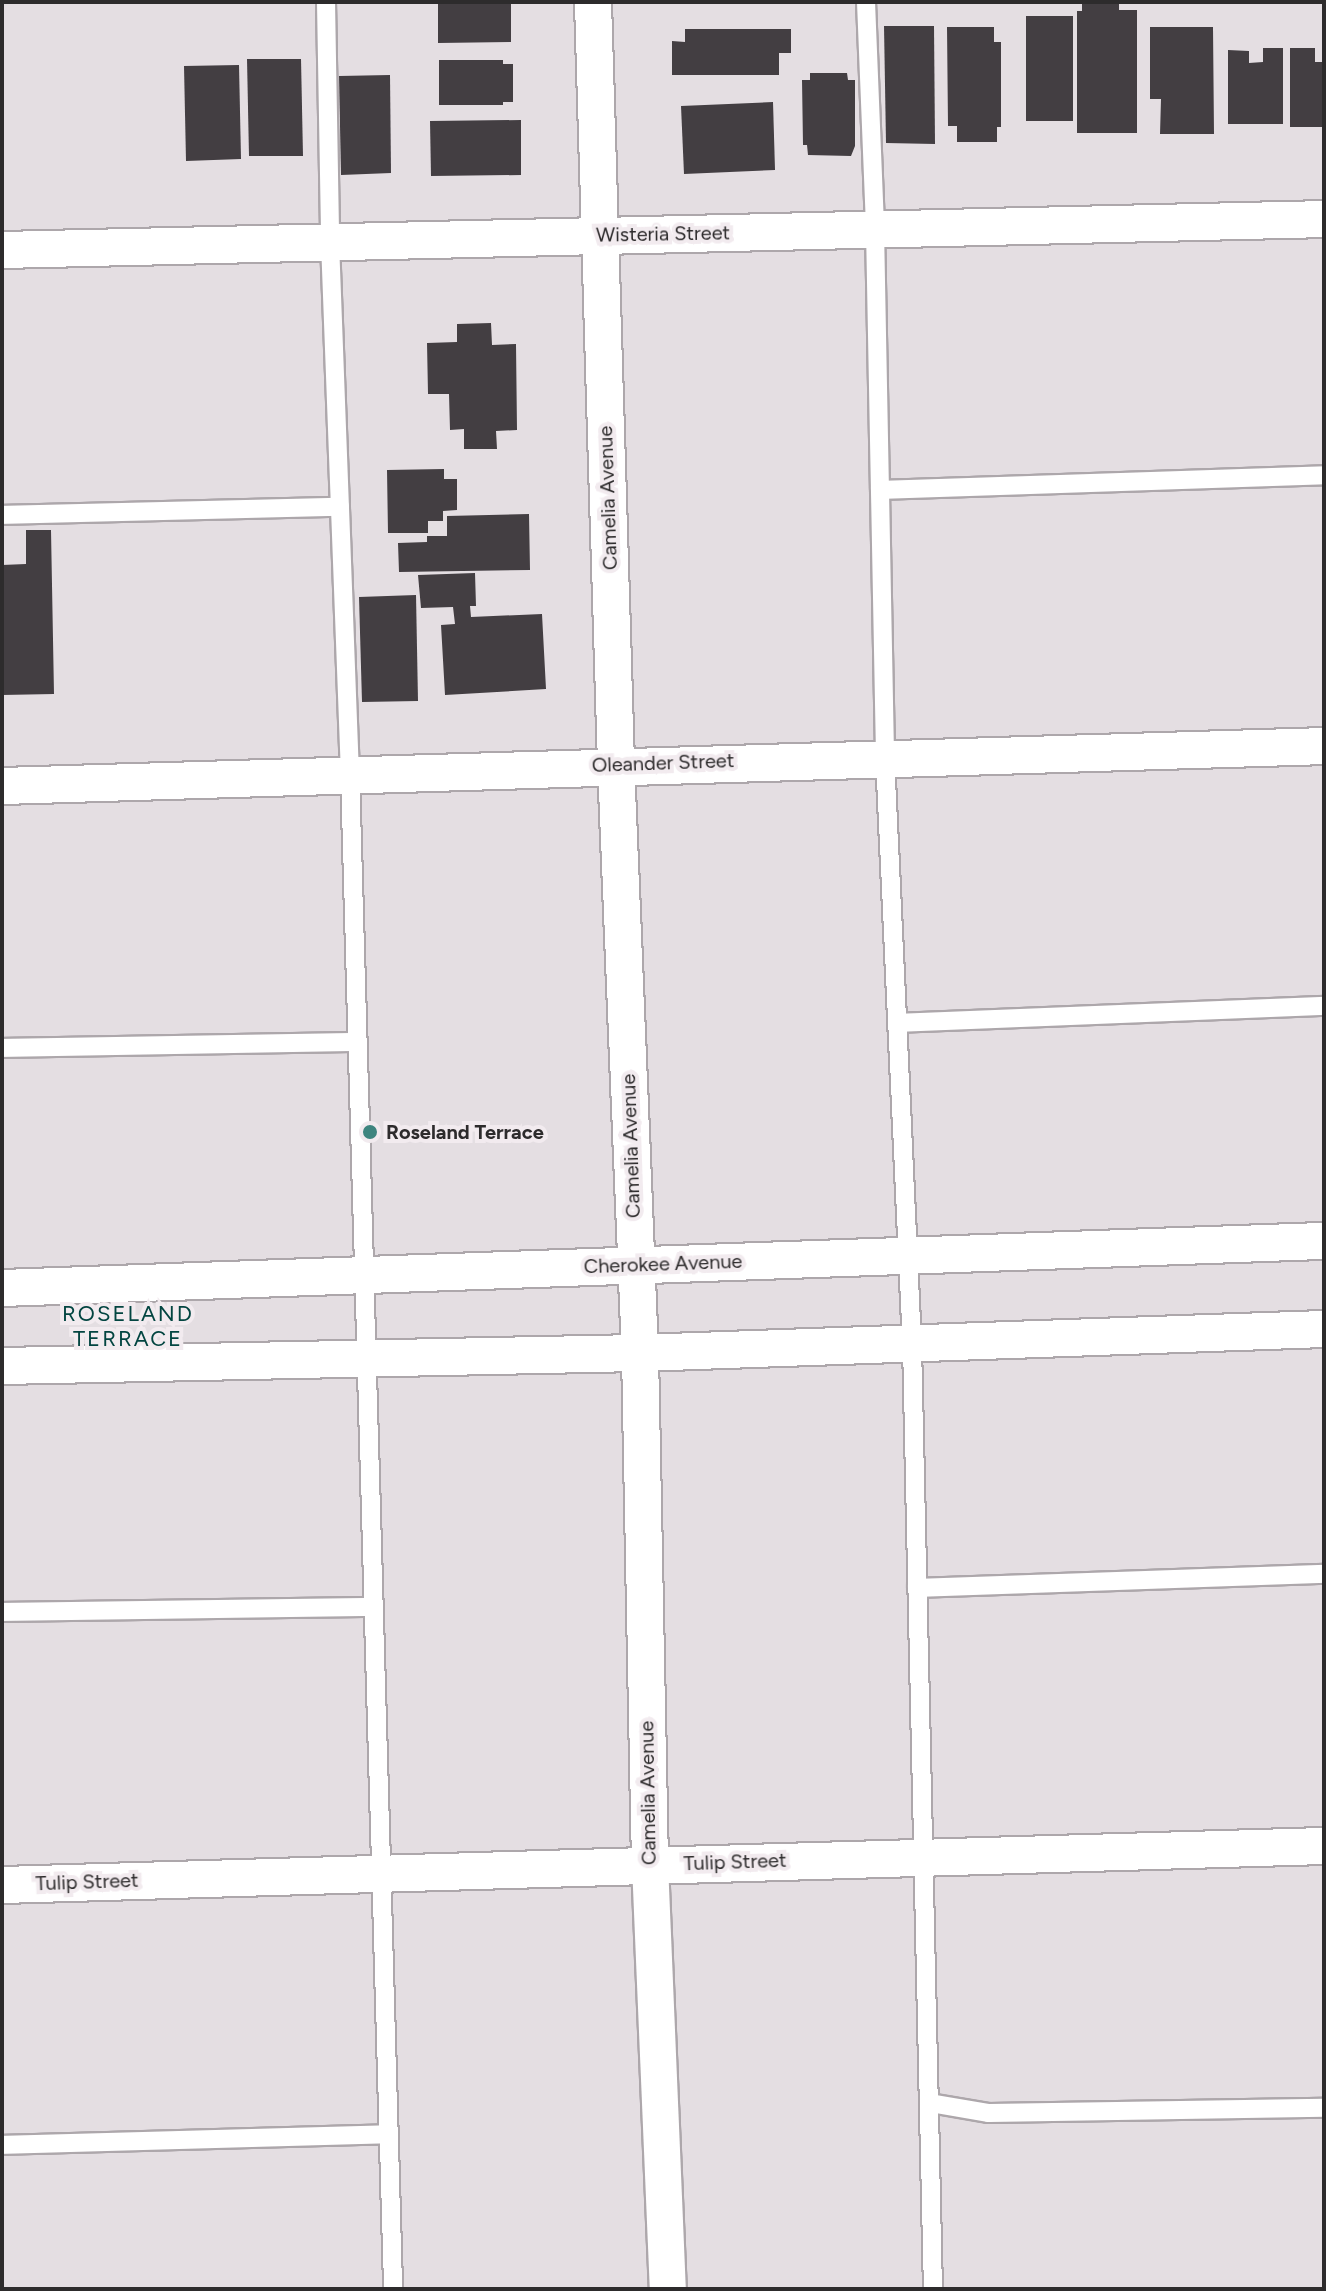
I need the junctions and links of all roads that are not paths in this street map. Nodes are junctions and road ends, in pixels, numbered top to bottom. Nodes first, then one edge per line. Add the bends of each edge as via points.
1 (326, 2) edge
2 (593, 2) edge
3 (866, 2) edge
4 (1324, 219) edge
5 (875, 229) junction
6 (600, 235) junction
7 (330, 242) junction
8 (2, 250) edge
9 (1324, 475) edge
10 (880, 490) junction
11 (340, 507) junction
12 (2, 515) edge
13 (1324, 746) edge
14 (885, 757) junction
15 (616, 765) junction
16 (350, 774) junction
17 (2, 786) edge
18 (1324, 1006) edge
19 (898, 1023) junction
20 (357, 1042) junction
21 (2, 1048) edge
22 (1324, 1241) edge
23 (908, 1255) junction
24 (636, 1265) junction
25 (365, 1275) junction
26 (2, 1288) edge
27 (1324, 1329) edge
28 (912, 1344) junction
29 (640, 1353) junction
30 (368, 1358) junction
31 (2, 1366) edge
32 (1324, 1574) edge
33 (917, 1588) junction
34 (373, 1607) junction
35 (2, 1612) edge
36 (1324, 1846) edge
37 (923, 1857) junction
38 (650, 1864) junction
39 (379, 1873) junction
40 (2, 1885) edge
41 (930, 2103) junction
42 (1324, 2108) edge
43 (388, 2134) junction
44 (2, 2145) edge
45 (393, 2289) edge
46 (668, 2289) edge
47 (933, 2289) edge

1 - 7 lane
2 - 6 street, Camelia Avenue
3 - 5 lane
4 - 5 street, Wisteria Street
5 - 6 street, Wisteria Street
5 - 10 lane
6 - 7 street, Wisteria Street
6 - 15 street, Camelia Avenue
7 - 8 street, Wisteria Street
7 - 11 lane
9 - 10 lane
10 - 14 lane
11 - 12 lane
11 - 16 lane
13 - 14 street, Oleander Street
14 - 15 street, Oleander Street
14 - 19 lane
15 - 16 street, Oleander Street
15 - 24 street, Camelia Avenue
16 - 17 street, Oleander Street
16 - 20 lane
18 - 19 lane
19 - 23 lane
20 - 21 lane
20 - 25 lane
22 - 23 street, Cherokee Avenue
23 - 24 street, Cherokee Avenue
23 - 28 lane
24 - 25 street, Cherokee Avenue
24 - 29 street, Camelia Avenue
25 - 26 street, Cherokee Avenue
25 - 30 lane
27 - 28 street
28 - 29 street
28 - 33 lane
29 - 30 street
29 - 38 street, Camelia Avenue
30 - 31 street
30 - 34 lane
32 - 33 lane
33 - 37 lane
34 - 35 lane
34 - 39 lane
36 - 37 street, Tulip Street
37 - 38 street, Tulip Street
37 - 41 lane
38 - 39 street, Tulip Street
38 - 46 street, Camelia Avenue
39 - 40 street, Tulip Street
39 - 43 lane
41 - 42 lane via 989,2113
41 - 47 lane
43 - 44 lane
43 - 45 lane

